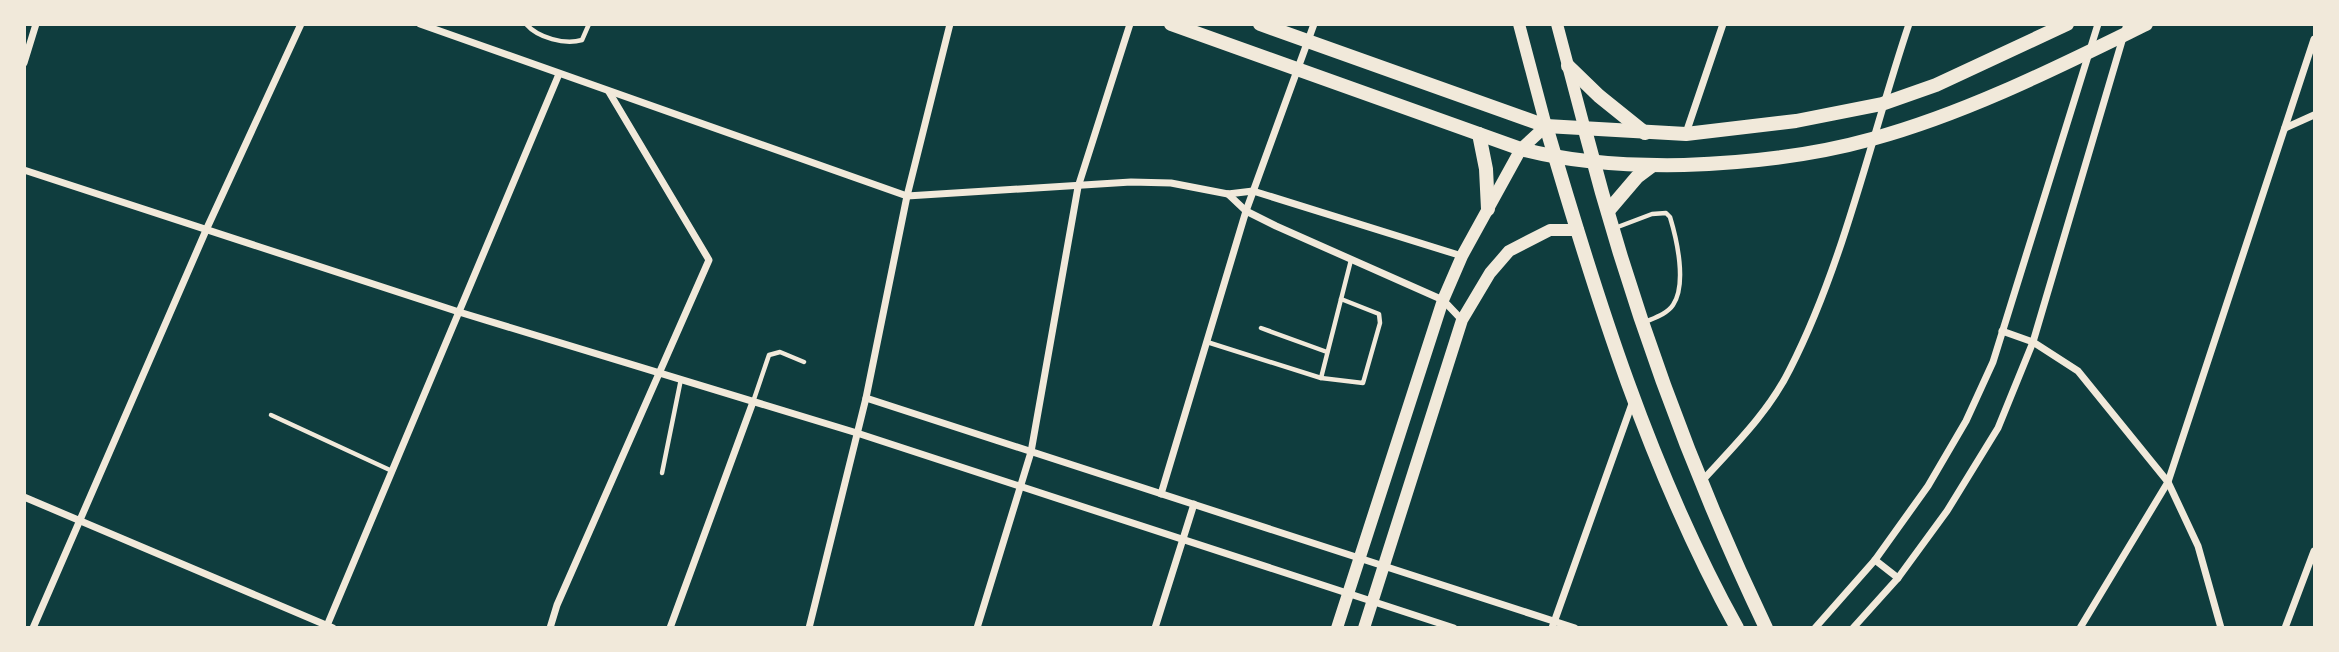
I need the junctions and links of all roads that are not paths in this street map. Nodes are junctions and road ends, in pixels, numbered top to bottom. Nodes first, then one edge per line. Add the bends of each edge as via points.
1 (36, 24) edge
2 (301, 24) edge
3 (420, 24) edge
4 (526, 24) edge
5 (589, 24) edge
6 (950, 24) edge
7 (1130, 24) edge
8 (1171, 24) edge
9 (1260, 24) edge
10 (1314, 24) edge
11 (1520, 24) edge
12 (1556, 24) edge
13 (1723, 24) edge
14 (1909, 24) edge
15 (2067, 24) edge
16 (2098, 24) edge
17 (2146, 24) edge
18 (2126, 30) edge
19 (2315, 39) edge
20 (1308, 41) junction
21 (2089, 52) junction
22 (24, 63) edge
23 (1567, 66) junction
24 (1298, 68) junction
25 (559, 74) junction
26 (608, 91) junction
27 (1882, 104) junction
28 (2315, 115) edge
29 (1546, 125) junction
30 (2285, 128) junction
31 (1585, 130) junction
32 (1479, 134) junction
33 (1646, 134) junction
34 (1686, 134) junction
35 (1871, 140) junction
36 (1521, 149) junction
37 (1556, 158) junction
38 (1593, 162) junction
39 (1653, 166) junction
40 (24, 170) edge
41 (1078, 187) junction
42 (1252, 191) junction
43 (1227, 194) junction
44 (907, 196) junction
45 (1488, 209) junction
46 (1246, 211) junction
47 (1608, 211) junction
48 (207, 228) junction
49 (1614, 229) junction
50 (1578, 230) junction
51 (1462, 256) junction
52 (1351, 259) junction
53 (1341, 299) junction
54 (1443, 300) junction
55 (459, 312) junction
56 (1462, 320) junction
57 (1644, 322) junction
58 (1261, 328) dead end
59 (2002, 331) junction
60 (1207, 342) junction
61 (2033, 342) junction
62 (1327, 352) junction
63 (804, 362) dead end
64 (662, 372) junction
65 (1321, 378) junction
66 (681, 379) junction
67 (866, 398) junction
68 (1633, 398) junction
69 (753, 402) junction
70 (271, 415) dead end
71 (857, 433) junction
72 (1031, 452) junction
73 (392, 471) junction
74 (662, 474) dead end
75 (2168, 482) junction
76 (1701, 483) junction
77 (1023, 486) junction
78 (1161, 494) junction
79 (24, 497) edge
80 (1194, 504) junction
81 (80, 522) junction
82 (1184, 539) junction
83 (2315, 551) edge
84 (1360, 558) junction
85 (1875, 560) junction
86 (1385, 566) junction
87 (1898, 579) junction
88 (1348, 594) junction
89 (1373, 601) junction
90 (1553, 624) edge
91 (329, 627) edge
92 (33, 628) edge
93 (550, 628) edge
94 (670, 628) edge
95 (809, 628) edge
96 (977, 628) edge
97 (1155, 628) edge
98 (1337, 628) edge
99 (1364, 628) edge
100 (1454, 628) edge
101 (1575, 628) edge
102 (1737, 628) edge
103 (1766, 628) edge
104 (1815, 628) edge
105 (1853, 628) edge
106 (2080, 628) edge
107 (2221, 628) edge
108 (2285, 628) edge

1 - 22 street
2 - 48 street
3 - 25 street
4 - 5 lane via 533,32 571,43 582,40
6 - 44 street
7 - 41 street
8 - 24 main road
9 - 20 main road
10 - 20 street
11 - 29 main road
12 - 23 main road
13 - 34 street
14 - 27 street
15 - 27 main road via 1973,69
16 - 21 street
17 - 18 main road
18 - 21 main road
18 - 61 street
19 - 30 street
20 - 24 street
20 - 29 main road
21 - 35 main road via 2002,92
21 - 59 street
23 - 31 main road
23 - 33 main road
24 - 32 main road
24 - 42 street
25 - 26 street
25 - 55 street
26 - 44 street
26 - 64 street via 709,260
27 - 34 main road via 1796,121
27 - 35 street
28 - 30 street
29 - 31 main road
29 - 36 main road
29 - 37 main road
30 - 75 street
31 - 33 main road
31 - 38 main road
32 - 36 main road
32 - 45 main road
33 - 34 main road
35 - 39 main road via 1788,157
35 - 76 street via 1818,303 1790,370 1756,421
36 - 37 main road
36 - 45 main road
37 - 38 main road
37 - 50 main road
38 - 39 main road
38 - 47 main road
39 - 47 main road via 1637,177
40 - 48 street
41 - 43 street via 1171,183
41 - 44 street
41 - 72 street
42 - 43 street
42 - 46 street
42 - 51 street
43 - 46 street
44 - 67 street
45 - 51 main road
46 - 52 street
46 - 60 street
47 - 49 main road
48 - 55 street
48 - 81 street
49 - 57 main road
49 - 57 lane via 1652,214 1667,213 1671,218 1677,296 1666,312
50 - 56 main road via 1550,230 1509,251
50 - 68 main road
51 - 54 main road
52 - 53 lane
52 - 54 street
53 - 62 lane
53 - 65 lane via 1379,314 1380,323 1363,383
54 - 56 street
54 - 84 main road
55 - 64 street
55 - 73 street
56 - 86 main road
57 - 76 main road
58 - 62 lane
59 - 61 street
59 - 85 street via 1966,421
60 - 65 lane
60 - 78 street
61 - 75 street via 2078,371
61 - 87 street via 1980,461
62 - 65 lane
63 - 69 lane via 780,352 769,355
64 - 66 street
64 - 93 street
66 - 69 street
66 - 74 lane
67 - 71 street
67 - 72 street
68 - 90 street
68 - 102 main road via 1707,574
69 - 71 street
69 - 94 street
70 - 73 lane
71 - 77 street
71 - 95 street
72 - 77 street
72 - 78 street
73 - 91 street
75 - 106 street
75 - 107 street via 2198,545
76 - 103 main road
77 - 82 street
77 - 96 street
78 - 80 street
79 - 81 street
80 - 82 street
80 - 84 street
81 - 91 street
81 - 92 street
82 - 88 street
82 - 97 street
83 - 108 street
84 - 86 street
84 - 88 main road
85 - 87 street
85 - 104 street
86 - 89 main road
86 - 90 street
87 - 105 street
88 - 89 street
88 - 98 main road
89 - 99 main road
89 - 100 street
90 - 101 street

